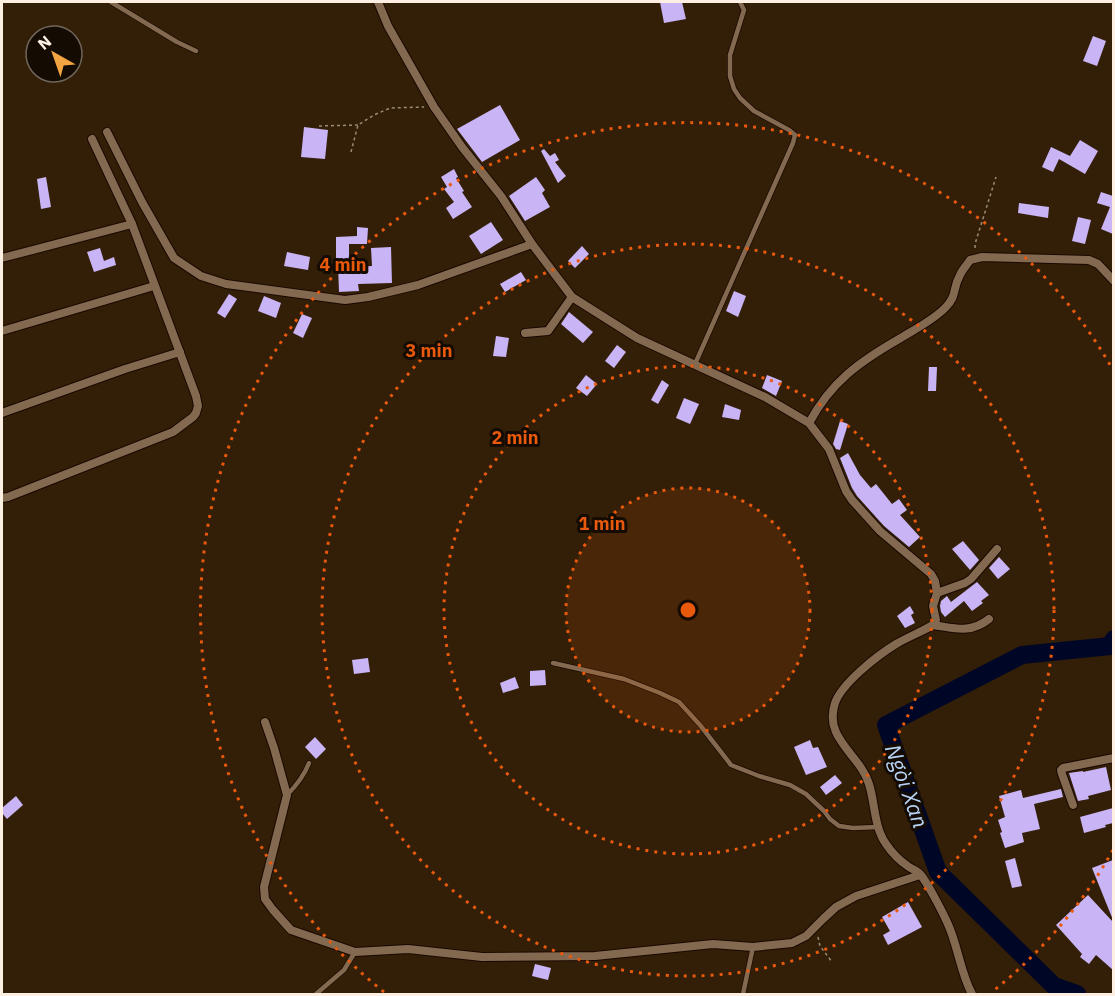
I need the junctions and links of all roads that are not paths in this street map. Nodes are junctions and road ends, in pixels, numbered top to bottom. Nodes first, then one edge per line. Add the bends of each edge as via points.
1 (111, 2) edge
2 (378, 2) edge
3 (740, 2) edge
4 (196, 51) dead end
5 (108, 132) dead end
6 (92, 139) dead end
7 (132, 224) junction
8 (532, 244) junction
9 (2, 258) edge
10 (1113, 281) edge
11 (154, 286) junction
12 (572, 297) junction
13 (2, 331) edge
14 (525, 333) dead end
15 (180, 352) junction
16 (695, 364) junction
17 (2, 413) edge
18 (809, 423) junction
19 (2, 498) edge
20 (997, 549) dead end
21 (937, 593) junction
22 (989, 619) dead end
23 (933, 625) junction
24 (553, 663) dead end
25 (266, 722) dead end
26 (1113, 758) edge
27 (309, 763) dead end
28 (287, 795) junction
29 (1073, 805) dead end
30 (878, 827) junction
31 (920, 874) junction
32 (753, 946) junction
33 (355, 952) junction
34 (316, 994) edge
35 (743, 994) edge
36 (972, 994) edge

1 - 4 lane
2 - 8 street via 434,107
3 - 16 lane via 744,10 730,55 734,89 754,111 795,135
5 - 8 street via 174,258 201,276 226,284 345,300 368,297 418,285
6 - 7 street
7 - 9 street
7 - 11 street
8 - 12 street
10 - 18 street via 1089,260 970,260 946,307 857,366 834,386
11 - 13 street
11 - 15 street
12 - 14 street via 548,331
12 - 16 street via 637,338
15 - 17 street
15 - 19 street via 196,396 198,406 193,417 173,432
16 - 18 street
18 - 21 street via 829,449 852,500 880,531 931,574
20 - 21 street via 971,579
21 - 23 street
22 - 23 street via 966,629
23 - 30 street via 872,662 845,687 835,703 837,735 863,770
24 - 30 lane via 624,679 679,702 731,765 806,794 839,826
25 - 28 street
26 - 29 street via 1063,768
27 - 28 lane
28 - 33 street via 264,887 265,899 291,930
30 - 31 street via 888,847
31 - 32 street via 856,896 792,943
31 - 36 street via 947,922
32 - 33 street via 713,944 595,956 482,957 408,949
32 - 35 lane
33 - 34 lane via 344,970

